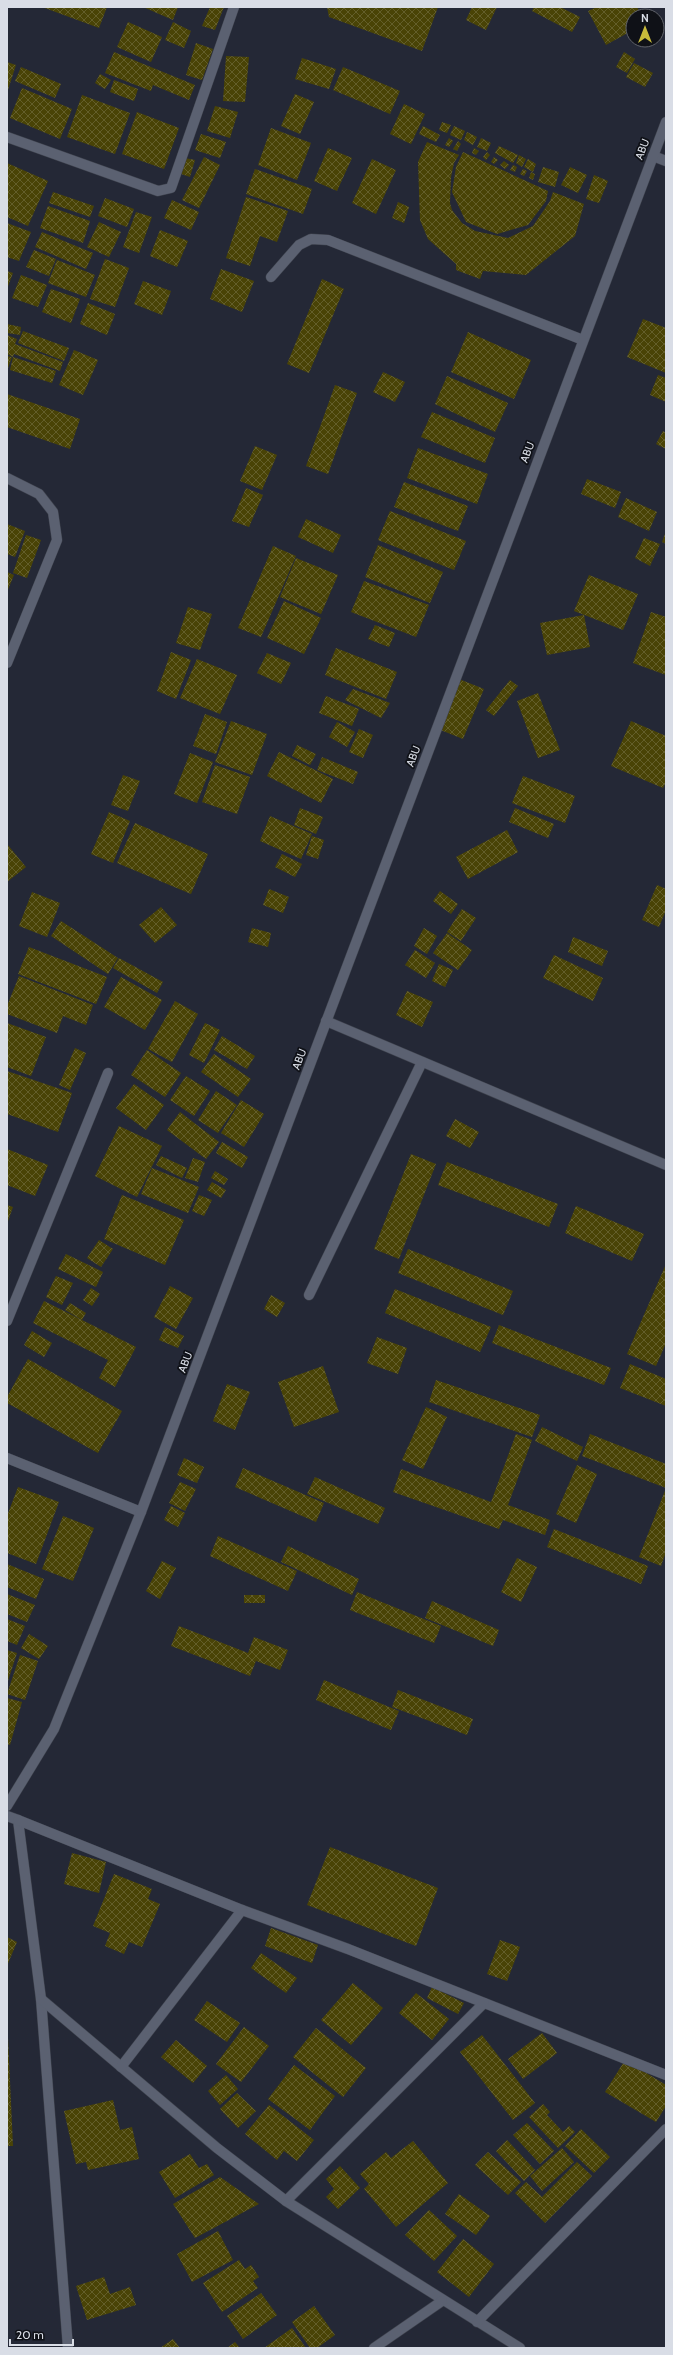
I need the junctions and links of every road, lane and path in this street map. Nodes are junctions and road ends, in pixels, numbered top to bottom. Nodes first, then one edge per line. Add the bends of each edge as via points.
1 (234, 7) edge
2 (666, 122) edge
3 (7, 137) edge
4 (653, 156) junction
5 (666, 161) edge
6 (271, 277) dead end
7 (583, 340) junction
8 (7, 478) edge
9 (7, 663) edge
10 (326, 1021) junction
11 (422, 1062) junction
12 (108, 1073) dead end
13 (666, 1165) edge
14 (309, 1295) dead end
15 (7, 1321) edge
16 (7, 1458) edge
17 (141, 1512) junction
18 (7, 1806) edge
19 (7, 1816) edge
20 (18, 1820) junction
21 (242, 1910) junction
22 (41, 1999) junction
23 (484, 2003) junction
24 (121, 2067) junction
25 (666, 2075) edge
26 (666, 2130) edge
27 (286, 2201) junction
28 (442, 2301) junction
29 (477, 2322) junction
30 (68, 2348) edge
31 (374, 2348) edge
32 (520, 2348) edge

1 - 3 street via 171,188 158,191
2 - 4 street, ABU
4 - 5 street
4 - 7 street, ABU
6 - 7 street via 298,245 311,239 328,240
7 - 10 street, ABU
8 - 9 street via 26,486 44,500 53,512 57,540
10 - 11 street
10 - 17 street, ABU
11 - 13 street
11 - 14 street
12 - 15 street
16 - 17 street
17 - 18 street, ABU via 54,1729
19 - 20 street
20 - 21 street
20 - 22 street
21 - 23 street
21 - 24 street
22 - 24 street
22 - 30 street
23 - 25 street
23 - 27 street
24 - 27 street via 217,2148
26 - 29 street
27 - 28 street
28 - 29 street
28 - 31 street
29 - 32 street

